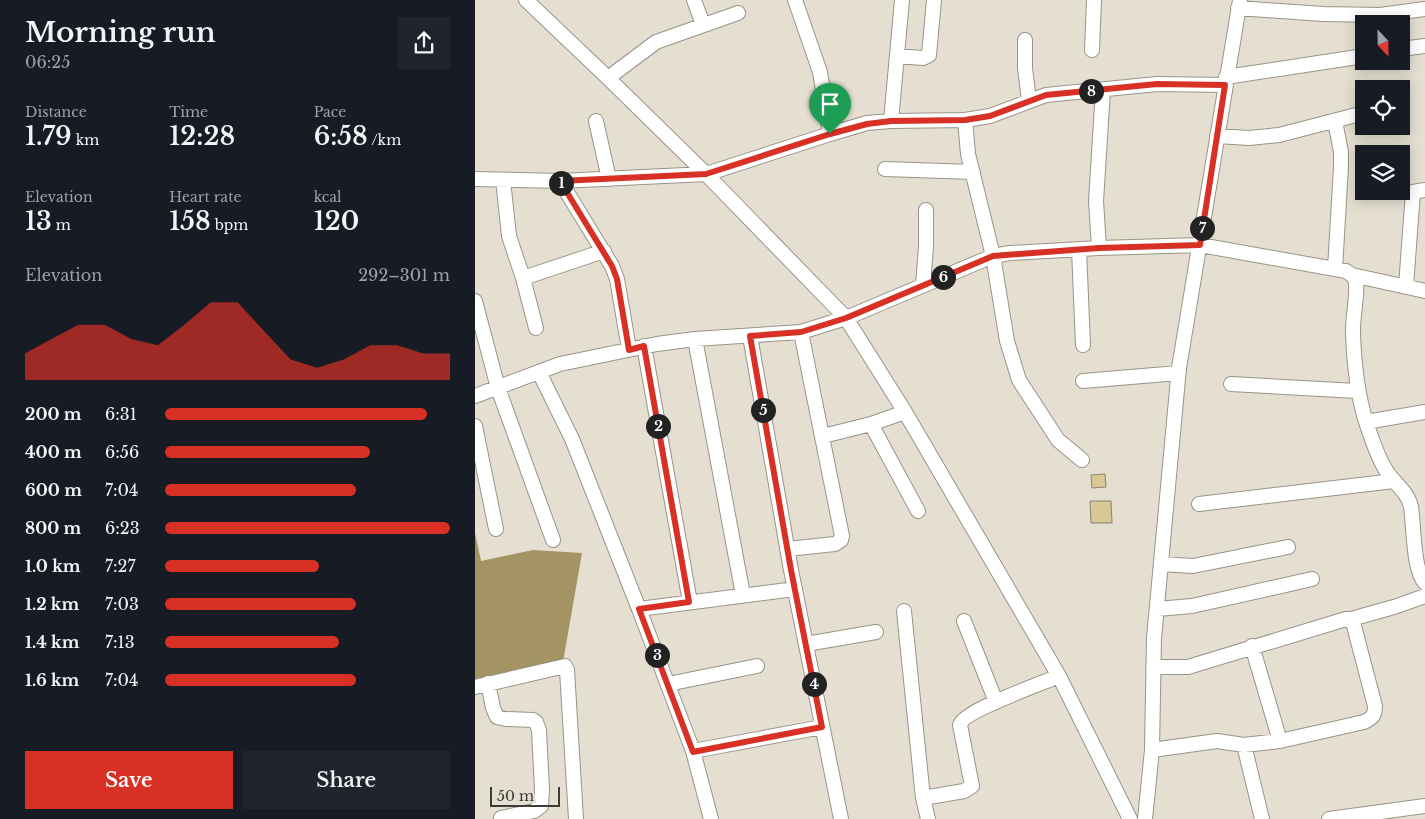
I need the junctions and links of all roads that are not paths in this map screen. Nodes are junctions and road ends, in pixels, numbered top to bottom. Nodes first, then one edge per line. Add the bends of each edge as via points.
1 (526, 0) edge
2 (694, 0) edge
3 (795, 0) edge
4 (902, 0) edge
5 (934, 0) edge
6 (1094, 0) edge
7 (1239, 4) edge
8 (1425, 9) edge
9 (738, 13) dead end
10 (703, 25) junction
11 (1025, 40) dead end
12 (1425, 46) edge
13 (1410, 48) edge
14 (1092, 50) dead end
15 (897, 56) junction
16 (1355, 58) edge
17 (608, 78) junction
18 (1226, 81) junction
19 (1103, 90) junction
20 (1029, 101) junction
21 (1355, 115) edge
22 (965, 120) junction
23 (596, 121) dead end
24 (891, 121) junction
25 (1335, 121) junction
26 (830, 134) junction
27 (1217, 136) junction
28 (885, 169) dead end
29 (973, 172) junction
30 (706, 174) junction
31 (475, 179) edge
32 (609, 179) junction
33 (503, 180) junction
34 (560, 181) junction
35 (1425, 190) edge
36 (926, 210) dead end
37 (1200, 245) junction
38 (1099, 248) junction
39 (1079, 249) junction
40 (604, 252) junction
41 (993, 256) junction
42 (1335, 270) junction
43 (1352, 274) junction
44 (523, 278) junction
45 (923, 285) junction
46 (1406, 286) junction
47 (1425, 291) edge
48 (475, 301) edge
49 (846, 318) junction
50 (536, 328) dead end
51 (801, 332) junction
52 (750, 336) junction
53 (695, 339) junction
54 (1083, 345) dead end
55 (644, 346) junction
56 (629, 350) junction
57 (539, 372) junction
58 (1178, 373) junction
59 (1083, 381) dead end
60 (1231, 384) dead end
61 (498, 388) junction
62 (1357, 391) junction
63 (475, 396) edge
64 (905, 412) junction
65 (1425, 412) edge
66 (1366, 422) junction
67 (871, 424) junction
68 (475, 426) edge
69 (823, 436) junction
70 (1082, 460) dead end
71 (1394, 481) junction
72 (1199, 504) dead end
73 (918, 511) dead end
74 (496, 529) dead end
75 (553, 540) dead end
76 (1288, 547) dead end
77 (787, 549) junction
78 (1161, 564) junction
79 (1312, 579) dead end
80 (1425, 583) edge
81 (795, 589) junction
82 (743, 595) junction
83 (1425, 596) edge
84 (689, 602) junction
85 (639, 609) junction
86 (1157, 609) junction
87 (904, 611) dead end
88 (1351, 619) junction
89 (964, 621) dead end
90 (876, 632) dead end
91 (806, 644) junction
92 (1252, 646) junction
93 (757, 666) dead end
94 (1153, 668) junction
95 (1059, 676) junction
96 (668, 684) junction
97 (482, 685) edge
98 (995, 702) junction
99 (822, 727) junction
100 (1279, 741) junction
101 (1244, 745) junction
102 (1152, 750) junction
103 (693, 752) junction
104 (923, 798) junction
105 (1425, 806) edge
106 (501, 818) edge
107 (576, 819) edge
108 (711, 819) edge
109 (841, 819) edge
110 (928, 819) edge
111 (1130, 819) edge
112 (1145, 819) edge
113 (1262, 819) edge
114 (1329, 819) edge

1 - 17 street
2 - 10 street
3 - 26 street via 819,72
4 - 15 street
5 - 15 street via 929,55 923,58
6 - 14 street
7 - 8 street via 1323,14 1380,15
7 - 18 street
9 - 10 street
10 - 17 street via 657,42
11 - 20 street
12 - 13 street
15 - 24 street
16 - 18 street
17 - 30 street
18 - 19 street
18 - 27 street
19 - 20 street via 1046,95
19 - 38 street via 1096,201
20 - 22 street via 990,116
21 - 25 street
22 - 24 street
22 - 29 street
23 - 32 street
24 - 26 street
25 - 27 street via 1279,135 1249,138
25 - 42 street via 1341,167
26 - 30 street
27 - 37 street
28 - 29 street
29 - 41 street
30 - 32 street
30 - 49 street
31 - 33 street
32 - 34 street
33 - 34 street
33 - 44 street via 509,236
34 - 40 street
35 - 46 street via 1413,192
36 - 45 street
37 - 38 street
37 - 42 street
37 - 58 street
38 - 39 street
39 - 41 street
39 - 54 street
40 - 44 street
40 - 56 street via 617,279
41 - 45 street
41 - 70 street via 1007,341 1019,380 1058,440
42 - 43 street
43 - 46 street
43 - 62 street via 1355,279 1353,331
44 - 50 street
45 - 49 street
46 - 47 street
48 - 61 street
49 - 51 street
49 - 64 street
51 - 52 street
51 - 69 street
52 - 53 street
52 - 77 street
53 - 55 street
53 - 82 street
55 - 56 street
55 - 84 street
56 - 57 street via 560,364
57 - 61 street
57 - 85 street via 572,439
58 - 59 street
58 - 78 street
60 - 62 street
61 - 63 street
61 - 75 street
62 - 66 street
64 - 67 street
64 - 95 street
65 - 66 street
66 - 71 street via 1387,473
67 - 69 street
67 - 73 street
68 - 74 street
69 - 77 street via 841,540 835,544
71 - 72 street
71 - 80 street via 1411,506 1419,573
76 - 78 street via 1193,566
77 - 81 street
78 - 86 street
79 - 86 street via 1192,606
81 - 82 street
81 - 91 street
82 - 84 street
83 - 88 street
84 - 85 street
85 - 96 street
86 - 94 street
87 - 104 street
88 - 92 street
88 - 100 street via 1375,714 1364,722
89 - 98 street
90 - 91 street
91 - 99 street
92 - 94 street via 1188,667
92 - 100 street
93 - 96 street
94 - 102 street
95 - 98 street
95 - 111 street
96 - 103 street
97 - 106 street via 497,717 533,720 539,730 541,806 534,811
97 - 107 street via 565,666
98 - 104 street via 960,721 972,786 964,791
99 - 103 street
99 - 109 street
100 - 101 street
101 - 102 street via 1217,741
101 - 113 street
102 - 112 street
103 - 108 street
104 - 110 street
105 - 114 street

